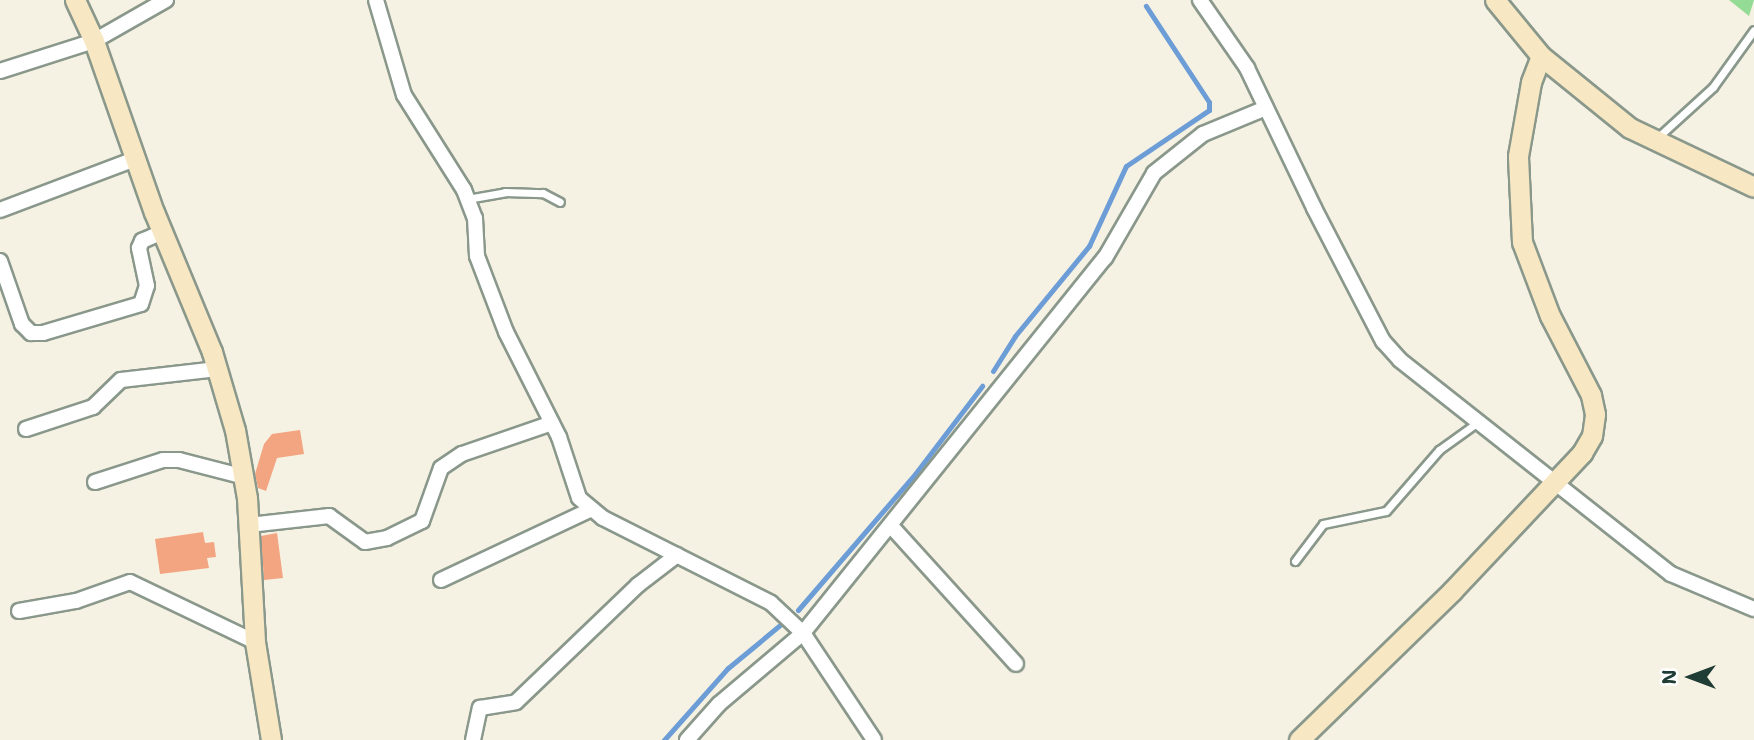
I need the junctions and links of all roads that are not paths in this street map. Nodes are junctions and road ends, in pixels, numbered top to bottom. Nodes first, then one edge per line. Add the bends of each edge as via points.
1 (75, 0) edge
2 (166, 0) edge
3 (376, 0) edge
4 (1199, 0) edge
5 (1495, 0) edge
6 (1754, 30) edge
7 (94, 41) junction
8 (1541, 56) junction
9 (0, 71) edge
10 (1266, 108) junction
11 (1654, 141) junction
12 (135, 159) junction
13 (1754, 187) edge
14 (467, 199) junction
15 (560, 202) dead end
16 (0, 210) edge
17 (162, 232) junction
18 (0, 261) edge
19 (216, 369) junction
20 (1478, 422) junction
21 (552, 423) junction
22 (26, 429) dead end
23 (245, 477) junction
24 (1555, 480) junction
25 (95, 482) dead end
26 (590, 510) junction
27 (249, 526) junction
28 (891, 526) junction
29 (677, 555) junction
30 (1294, 561) dead end
31 (441, 580) dead end
32 (1754, 609) edge
33 (19, 611) dead end
34 (803, 634) junction
35 (255, 642) junction
36 (1016, 664) dead end
37 (271, 740) edge
38 (473, 740) edge
39 (687, 740) edge
40 (874, 740) edge
41 (1299, 740) edge

1 - 7 street
2 - 7 street
3 - 14 street via 404,95
4 - 10 street via 1248,68
5 - 8 street
6 - 11 lane via 1713,87
7 - 9 street
7 - 12 street
8 - 11 street via 1630,128
8 - 24 street via 1531,82 1518,156 1522,242 1534,280 1586,383 1595,414 1592,436 1582,453
10 - 20 street via 1383,341 1417,375
10 - 28 street via 1203,134 1154,173 1105,258
11 - 13 street
12 - 16 street
12 - 17 street
14 - 15 lane via 505,192 543,194
14 - 21 street via 482,269 506,332
17 - 18 street via 139,247 147,286 141,304 43,333 30,333 22,324
17 - 19 street
19 - 22 street via 121,380 93,407
19 - 23 street
20 - 24 street
20 - 30 lane via 1439,450 1387,511 1322,524
21 - 26 street via 579,498
21 - 27 street via 462,454 440,468 422,521 387,538 366,542 329,516
23 - 25 street via 163,460
23 - 27 street
24 - 32 street via 1671,574
24 - 41 street via 1452,591
26 - 29 street
26 - 31 street
27 - 35 street
28 - 34 street
28 - 36 street
29 - 34 street via 771,603
29 - 38 street via 638,585 516,702 480,708
33 - 35 street via 76,601 130,582
34 - 39 street via 728,695
34 - 40 street
35 - 37 street

